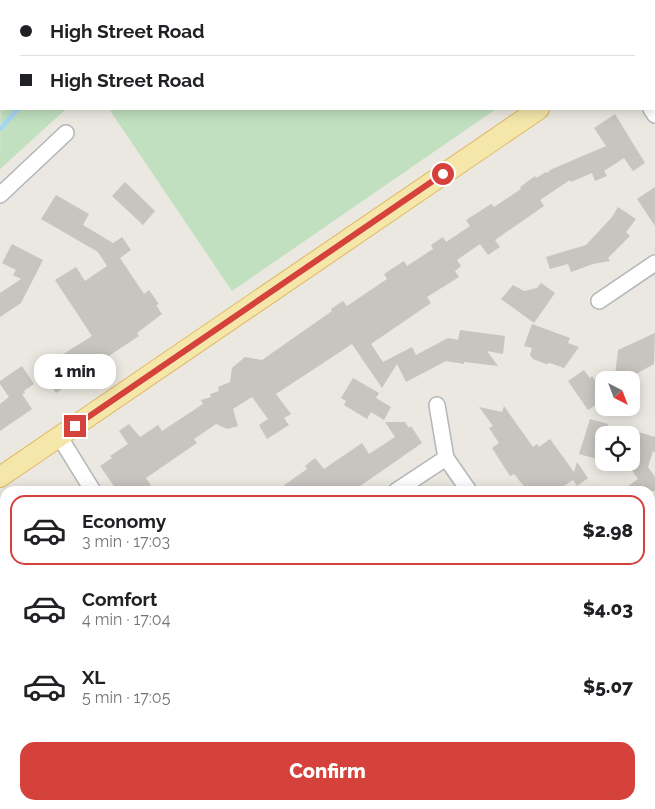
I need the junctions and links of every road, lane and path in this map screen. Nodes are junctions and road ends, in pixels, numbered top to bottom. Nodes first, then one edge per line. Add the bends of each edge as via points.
1 (538, 110) edge
2 (66, 133) dead end
3 (0, 195) edge
4 (655, 263) edge
5 (599, 301) dead end
6 (437, 406) dead end
7 (59, 436) junction
8 (446, 458) junction
9 (0, 477) edge
10 (90, 486) edge
11 (404, 486) edge
12 (466, 486) edge

1 - 7 main road
2 - 3 street
4 - 5 street
6 - 8 street
7 - 9 main road
7 - 10 street
8 - 11 street
8 - 12 street

